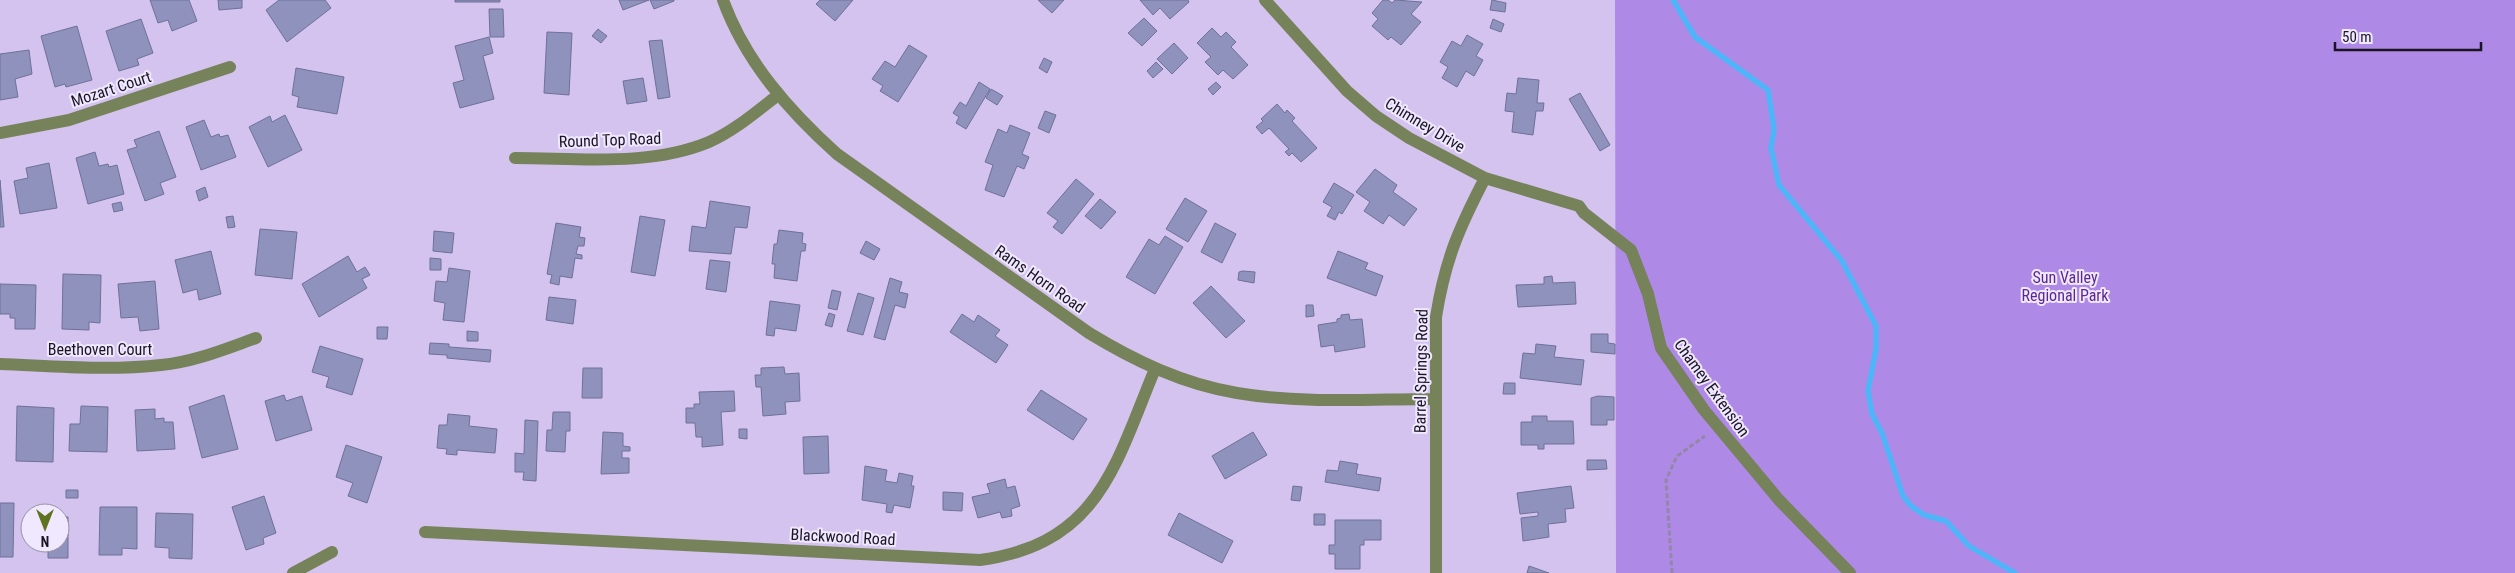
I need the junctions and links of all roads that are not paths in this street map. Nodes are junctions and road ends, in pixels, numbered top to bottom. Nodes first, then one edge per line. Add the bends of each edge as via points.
1 (723, 0) edge
2 (1265, 0) edge
3 (230, 66) dead end
4 (778, 95) junction
5 (0, 133) edge
6 (515, 158) dead end
7 (1485, 178) junction
8 (1580, 206) joint
9 (256, 338) dead end
10 (0, 364) edge
11 (1155, 369) junction
12 (1436, 399) junction
13 (425, 532) dead end
14 (332, 552) dead end
15 (292, 573) edge
16 (1436, 573) edge
17 (1850, 573) edge

1 - 4 street, Rams Horn Road via 746,47
2 - 7 street, Chimney Drive via 1347,91 1376,116 1409,138
3 - 5 street, Mozart Court via 69,120
4 - 6 street, Round Top Road via 735,128 682,152 634,158
4 - 11 street, Rams Horn Road via 837,154 1089,334
7 - 8 street, Chimney Drive
7 - 12 street, Barrel Springs Road via 1453,244 1442,279 1436,317
8 - 17 street, Chamey Extension via 1584,213 1631,250 1648,294 1661,348 1718,426 1780,500
9 - 10 street, Beethoven Court via 198,358 162,365 125,368
11 - 12 street, Rams Horn Road via 1228,391 1281,398
11 - 13 street, Blackwood Road via 1111,474 1098,496 1058,535 1034,548 1006,556 980,560
12 - 16 street, Barrel Springs Road
14 - 15 street

